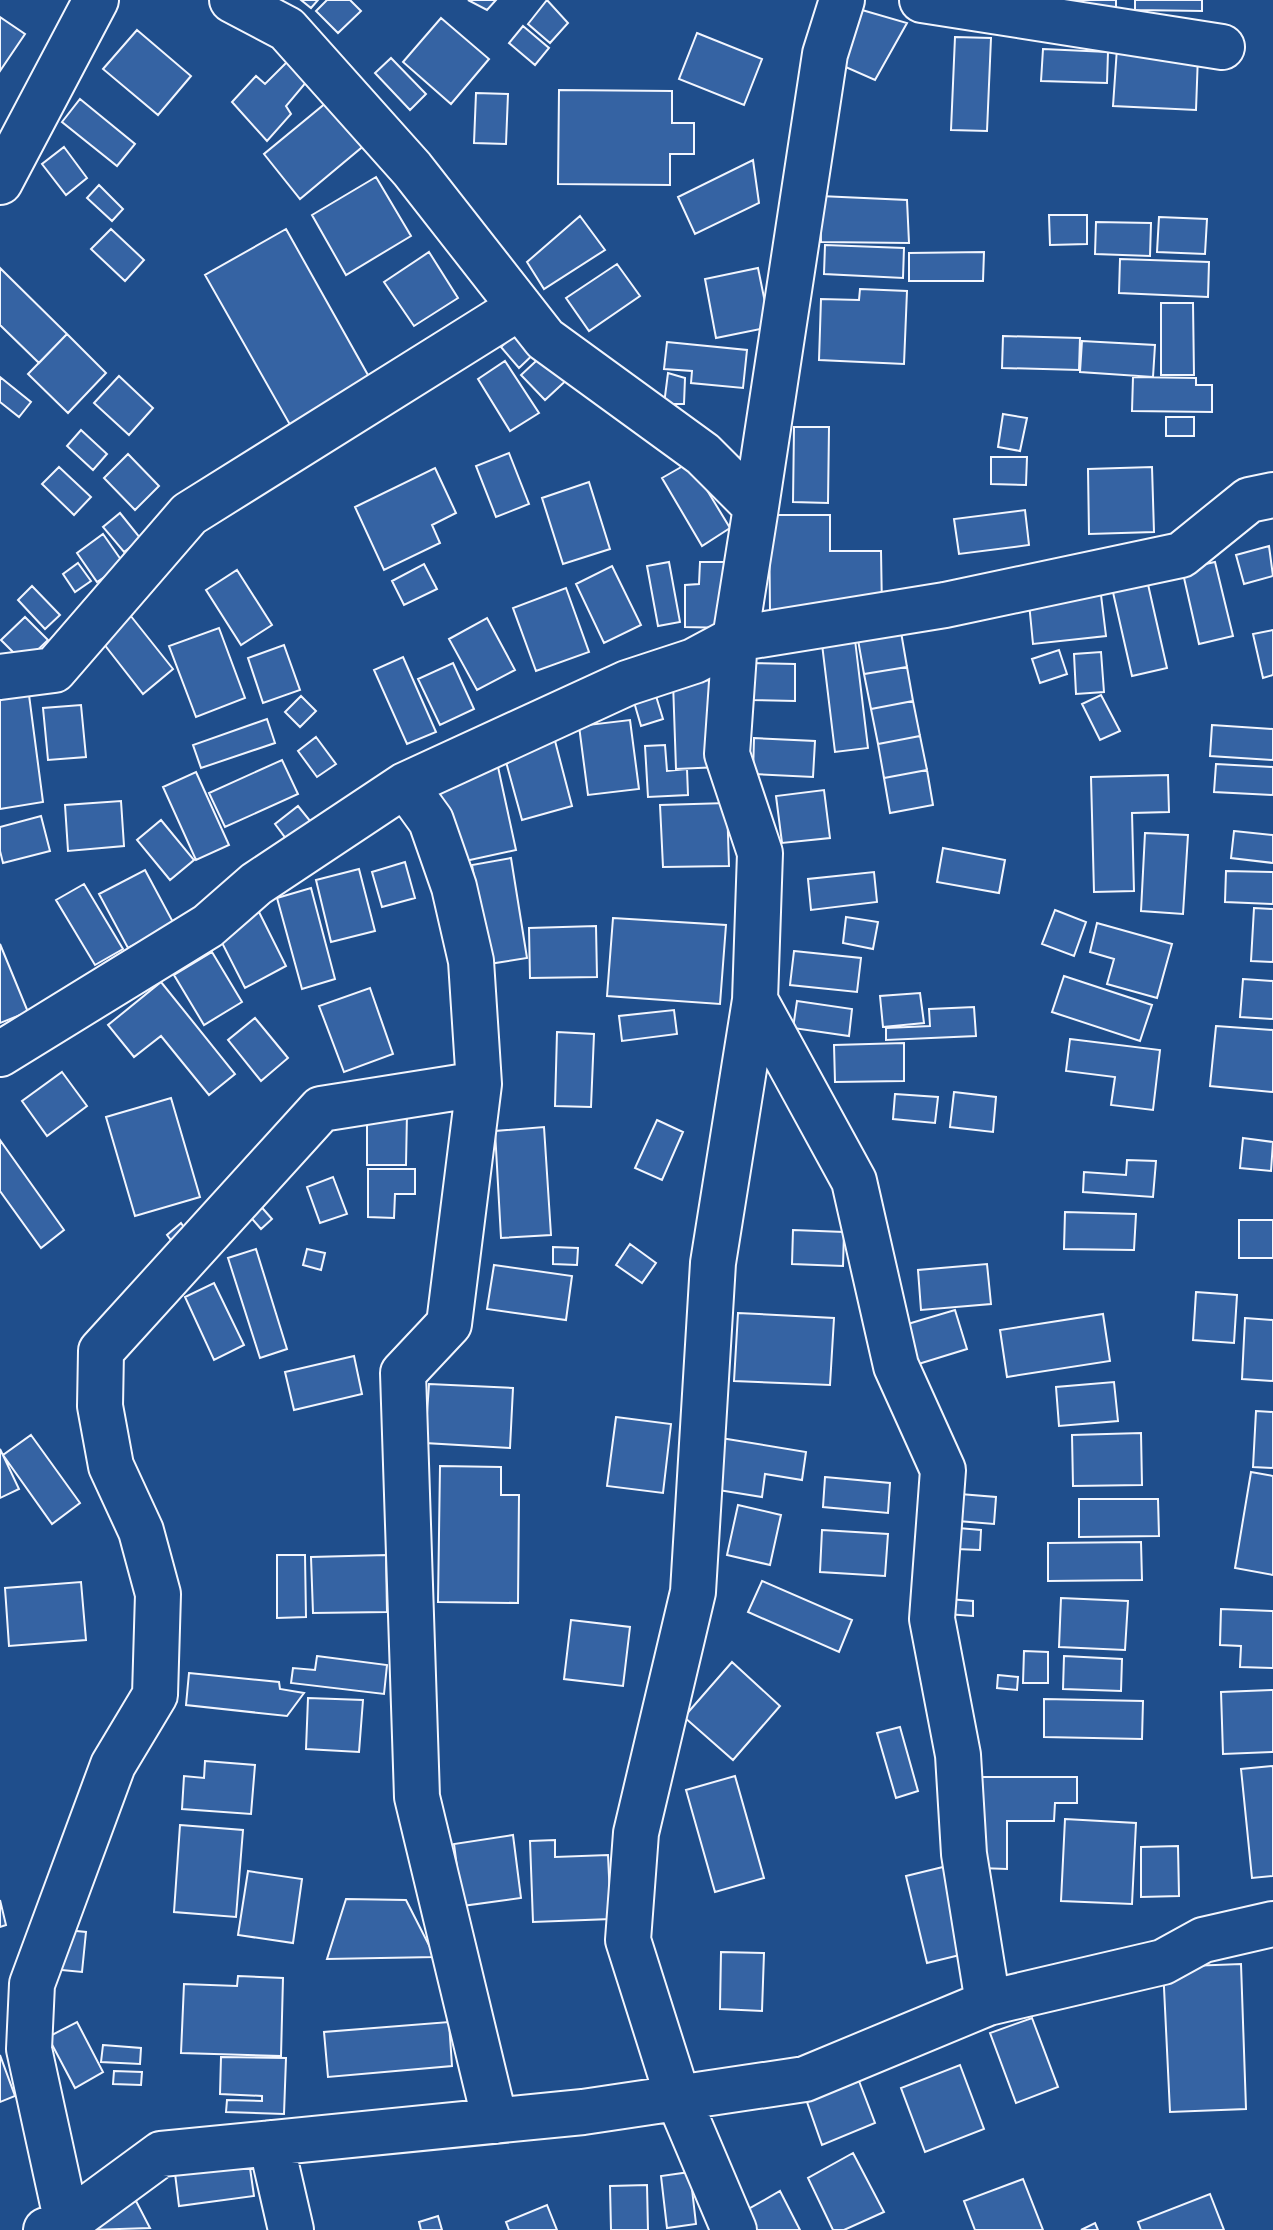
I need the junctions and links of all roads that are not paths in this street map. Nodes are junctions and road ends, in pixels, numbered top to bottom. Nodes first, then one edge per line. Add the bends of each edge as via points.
1 (96, 0) edge
2 (232, 0) edge
3 (842, 0) edge
4 (922, 0) edge
5 (1222, 47) dead end
6 (0, 182) edge
7 (520, 307) junction
8 (1265, 487) edge
9 (756, 507) junction
10 (735, 639) junction
11 (0, 677) edge
12 (405, 785) junction
13 (755, 1000) junction
14 (0, 1054) edge
15 (479, 1084) junction
16 (1273, 1924) edge
17 (988, 2003) junction
18 (678, 2098) junction
19 (495, 2121) junction
20 (271, 2143) junction
21 (57, 2226) edge
22 (291, 2230) edge
23 (734, 2230) edge

1 - 6 street
2 - 7 street via 287,29 412,169
3 - 9 street via 825,54
4 - 5 street
7 - 9 street via 545,339 703,454
7 - 11 street via 189,514 54,670
8 - 10 street via 1181,555 945,605
9 - 10 street
10 - 12 street
10 - 13 street via 727,754 760,853
12 - 14 street via 256,884 208,926
12 - 15 street via 431,821 454,887 471,961
13 - 17 street via 854,1181 896,1366 943,1470 932,1619 958,1755 964,1854
13 - 18 street via 713,1263 693,1592 636,1833 628,1940
15 - 19 street via 449,1324 403,1373 417,1797
15 - 21 street via 321,1109 101,1351 100,1406 111,1466 141,1531 158,1594 155,1695 113,1765 32,1984 29,2049
16 - 17 street via 1203,1940 1163,1962
17 - 18 street via 805,2079
18 - 19 street
18 - 23 street
19 - 20 street
20 - 21 street via 161,2154
20 - 22 street

